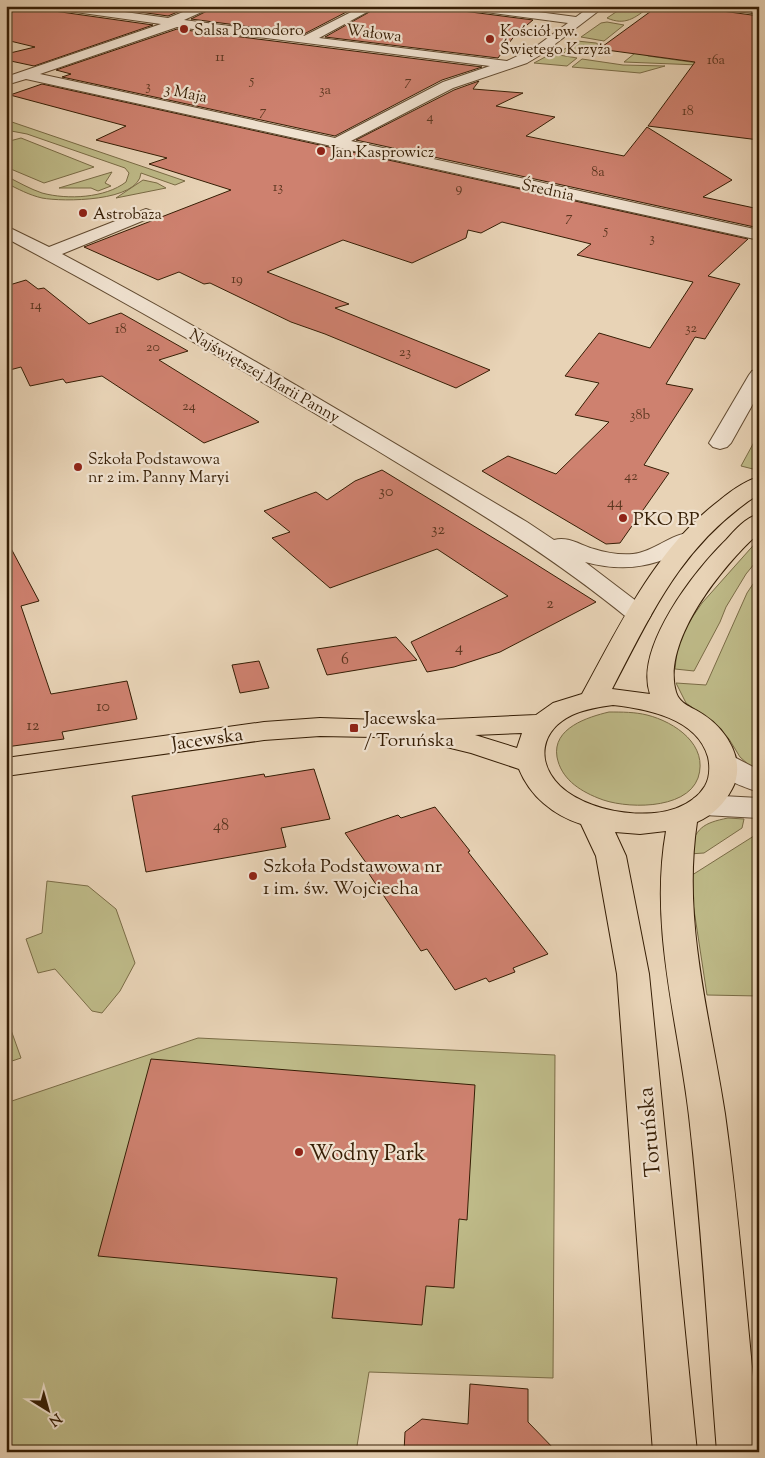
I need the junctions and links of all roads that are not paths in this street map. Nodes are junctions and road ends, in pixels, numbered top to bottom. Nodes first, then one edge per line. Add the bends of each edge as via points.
1 (56, 6) edge
2 (209, 6) edge
3 (372, 6) edge
4 (463, 6) edge
5 (599, 6) edge
6 (723, 6) edge
7 (759, 11) edge
8 (579, 21) junction
9 (172, 22) junction
10 (306, 40) junction
11 (511, 65) junction
12 (442, 72) junction
13 (27, 75) junction
14 (6, 81) edge
15 (337, 143) junction
16 (146, 214) dead end
17 (6, 231) edge
18 (759, 235) edge
19 (48, 254) junction
20 (759, 375) edge
21 (720, 443) dead end
22 (759, 484) edge
23 (759, 521) edge
24 (519, 527) junction
25 (690, 540) junction
26 (639, 616) junction
27 (593, 699) junction
28 (670, 708) junction
29 (543, 723) junction
30 (410, 730) junction
31 (531, 763) junction
32 (724, 764) junction
33 (6, 768) edge
34 (759, 782) edge
35 (759, 808) edge
36 (694, 811) junction
37 (593, 817) junction
38 (675, 1452) edge
39 (739, 1452) edge

1 - 9 street, Wałowa
2 - 9 street
3 - 10 street
4 - 8 street
5 - 8 street
6 - 7 street
8 - 11 street via 538,51
9 - 10 street, Wałowa
9 - 13 street
10 - 12 street, Wałowa
11 - 12 street
11 - 12 street, Wałowa
12 - 15 street
13 - 14 street
13 - 15 street, 3 Maja
15 - 18 street, Średnia
16 - 19 street
17 - 19 street, Najświętszej Marii Panny
19 - 24 street, Najświętszej Marii Panny via 258,370
20 - 21 street
22 - 25 main road via 711,518
23 - 28 main road via 744,532 713,567 671,633 662,673 662,691
24 - 25 street, Najświętszej Marii Panny via 592,557 619,561 654,557
24 - 26 street, Najświętszej Marii Panny via 596,580
25 - 26 main road via 672,562
26 - 27 main road
27 - 28 main road via 634,698
27 - 29 main road via 556,712
28 - 32 main road via 687,716 712,738
29 - 30 main road, Jacewska
29 - 31 main road via 534,736
30 - 31 main road, Jacewska via 476,745
30 - 33 main road, Jacewska via 320,727 264,730
31 - 37 main road via 549,791 563,803
32 - 34 street
32 - 36 main road via 724,775 714,796
35 - 36 street
36 - 37 main road via 650,824 612,822
36 - 39 main road via 675,860 678,926 707,1115
37 - 38 main road, Toruńska via 611,856 633,974

